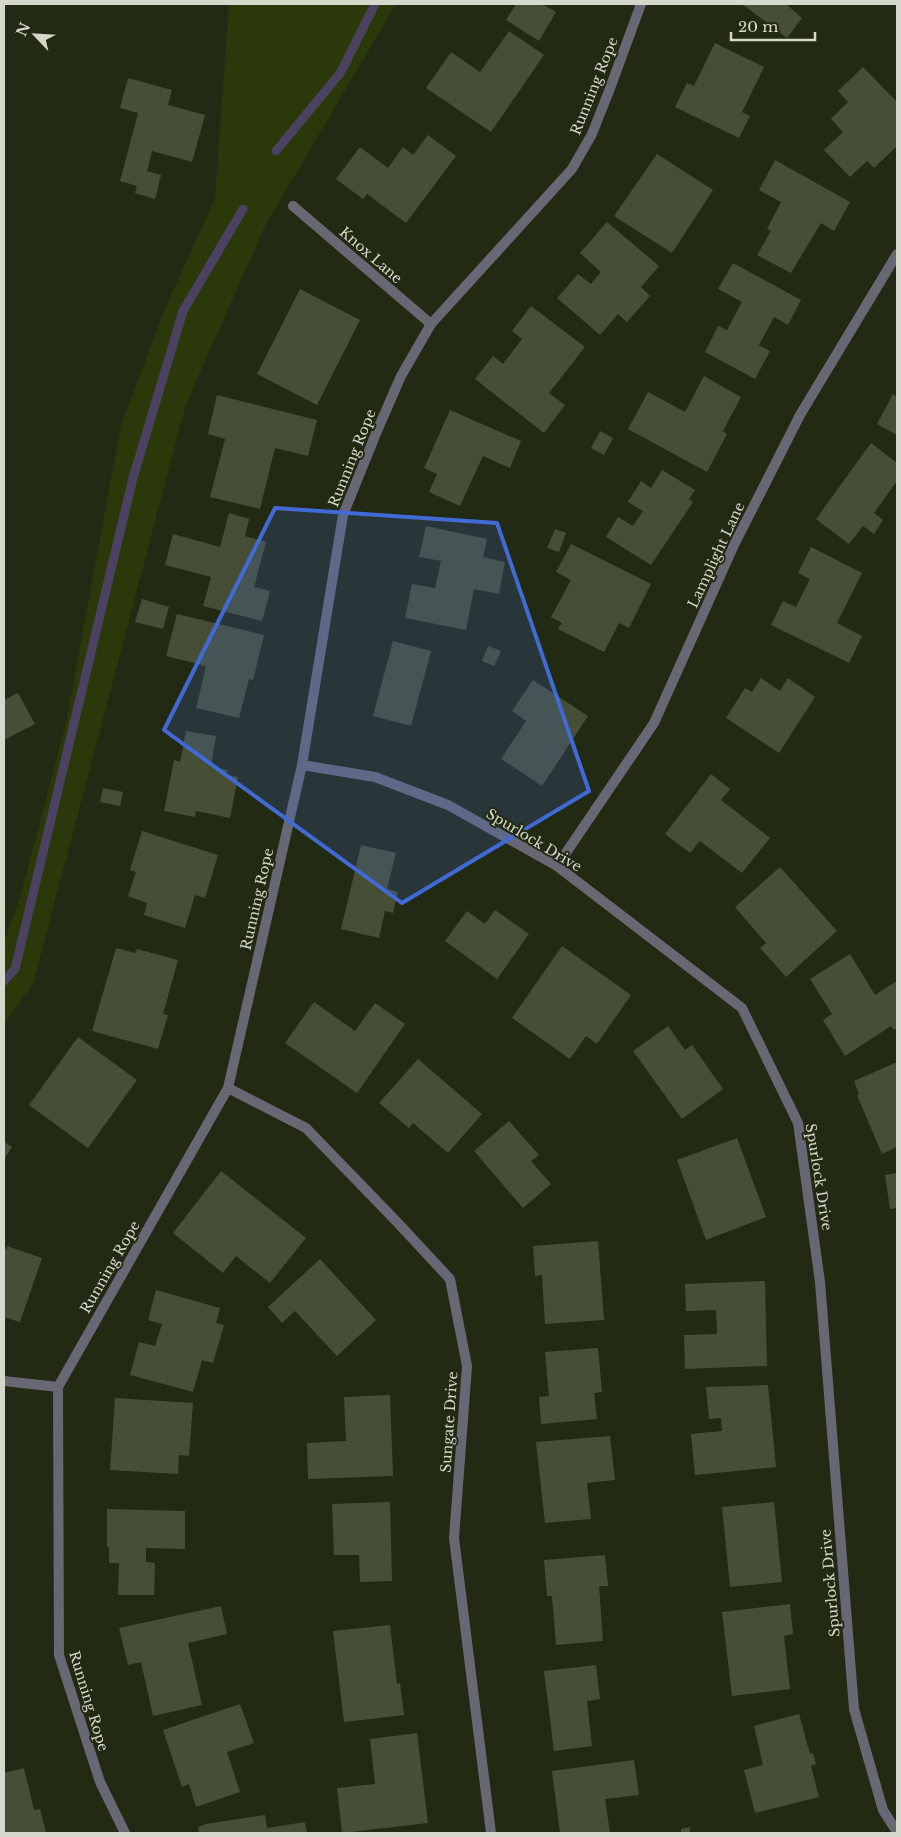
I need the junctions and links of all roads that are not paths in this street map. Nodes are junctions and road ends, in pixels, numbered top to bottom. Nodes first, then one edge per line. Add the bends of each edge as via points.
1 (641, 4) edge
2 (294, 206) dead end
3 (897, 254) edge
4 (431, 324) junction
5 (302, 766) junction
6 (556, 866) junction
7 (228, 1088) junction
8 (4, 1381) edge
9 (58, 1387) junction
10 (897, 1832) edge
11 (125, 1833) edge
12 (491, 1833) edge

1 - 4 street, Running Rope via 592,134 572,169
2 - 4 street, Knox Lane
3 - 6 street, Lamplight Lane via 800,415 734,545 654,723
4 - 5 street, Running Rope via 401,376 343,515
5 - 6 street, Spurlock Drive via 375,777 448,805
5 - 7 street, Running Rope
6 - 10 street, Spurlock Drive via 742,1008 798,1123 820,1282 854,1709 883,1810
7 - 9 street, Running Rope
7 - 12 street, Sungate Drive via 306,1128 450,1279 467,1366 454,1538
8 - 9 street
9 - 11 street, Running Rope via 59,1655 100,1782

